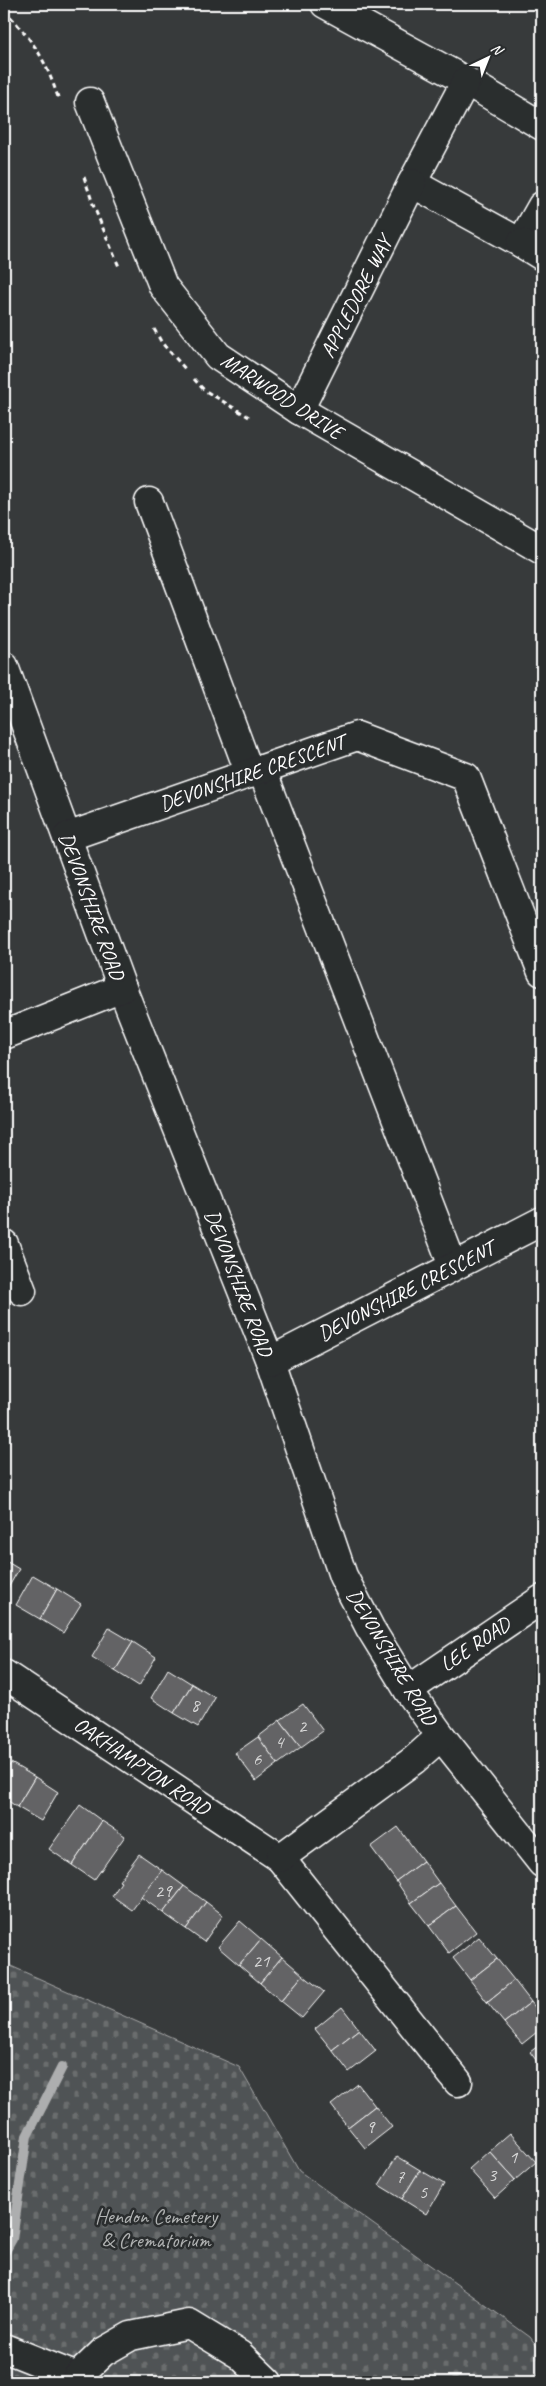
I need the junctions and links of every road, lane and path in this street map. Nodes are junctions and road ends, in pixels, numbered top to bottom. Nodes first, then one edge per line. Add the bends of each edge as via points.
1 (325, 4) edge
2 (466, 81) junction
3 (90, 102) dead end
4 (542, 126) edge
5 (412, 183) junction
6 (542, 206) edge
7 (531, 249) edge
8 (299, 410) junction
9 (149, 502) dead end
10 (542, 550) edge
11 (4, 666) edge
12 (256, 772) junction
13 (67, 838) junction
14 (542, 972) edge
15 (122, 988) junction
16 (4, 1035) edge
17 (542, 1221) edge
18 (4, 1244) edge
19 (453, 1266) junction
20 (22, 1291) dead end
21 (270, 1361) junction
22 (542, 1599) edge
23 (4, 1674) edge
24 (408, 1690) junction
25 (441, 1736) junction
26 (280, 1858) junction
27 (542, 1863) edge
28 (458, 2082) dead end
29 (4, 2348) edge
30 (77, 2380) edge
31 (268, 2382) edge

1 - 2 street
2 - 4 street
2 - 5 street, APPLEDORE WAY
3 - 8 street, MARWOOD DRIVE via 163,286 218,356
5 - 7 street
5 - 8 street, APPLEDORE WAY
6 - 7 street
8 - 10 street, MARWOOD DRIVE
9 - 12 street
11 - 13 street, DEVONSHIRE ROAD
12 - 13 street, DEVONSHIRE CRESCENT
12 - 14 street, DEVONSHIRE CRESCENT via 357,736 466,777
12 - 19 street
13 - 15 street, DEVONSHIRE ROAD
15 - 16 street
15 - 21 street, DEVONSHIRE ROAD
17 - 19 street, DEVONSHIRE CRESCENT
18 - 20 street
19 - 21 street, DEVONSHIRE CRESCENT
21 - 24 street, DEVONSHIRE ROAD via 343,1576
22 - 24 street, LEE ROAD
23 - 26 street, OAKHAMPTON ROAD
24 - 25 street, DEVONSHIRE ROAD
25 - 26 street via 414,1760
25 - 27 street, DEVONSHIRE ROAD
26 - 28 street, OAKHAMPTON ROAD
29 - 30 street
30 - 31 street via 103,2352 131,2336 189,2324 240,2355

